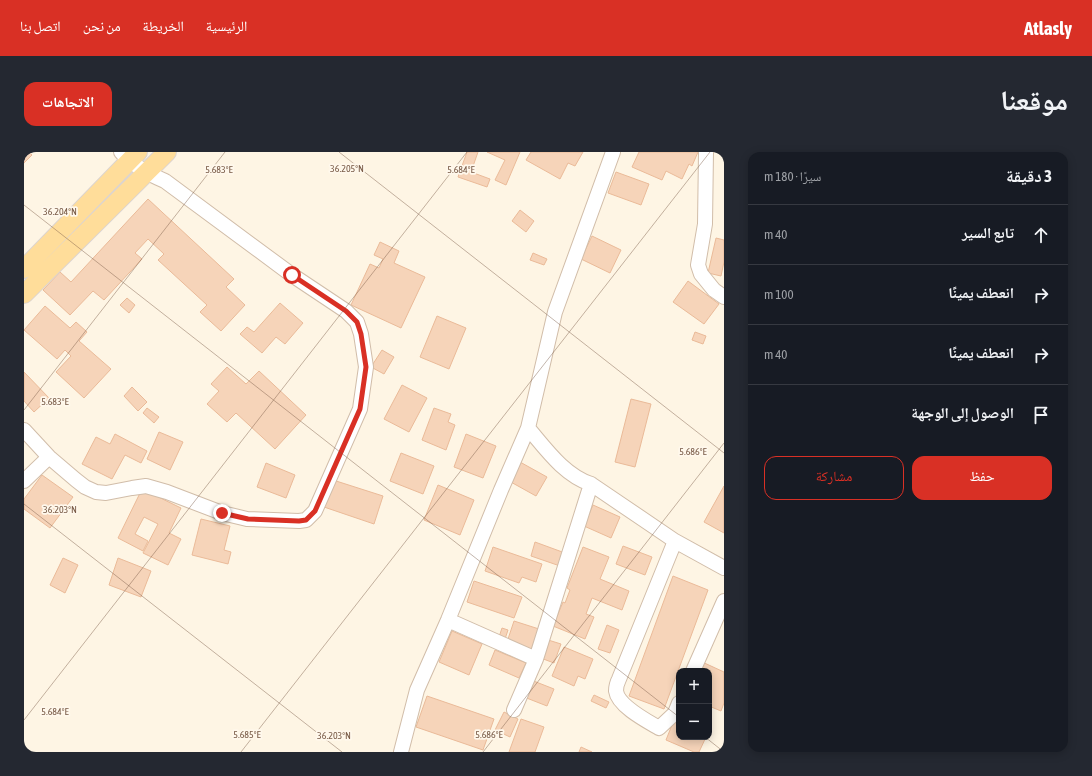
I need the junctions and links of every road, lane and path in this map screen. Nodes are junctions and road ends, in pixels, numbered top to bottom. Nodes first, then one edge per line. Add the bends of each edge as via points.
1 (167, 152) edge
2 (613, 152) edge
3 (706, 152) edge
4 (129, 155) edge
5 (146, 173) junction
6 (24, 269) edge
7 (24, 294) edge
8 (724, 297) edge
9 (528, 428) junction
10 (24, 430) edge
11 (49, 456) junction
12 (24, 481) edge
13 (591, 484) junction
14 (675, 541) junction
15 (724, 568) edge
16 (724, 601) edge
17 (448, 620) junction
18 (536, 659) junction
19 (694, 668) edge
20 (679, 704) edge
21 (514, 710) dead end
22 (401, 752) edge

1 - 5 main road
2 - 9 street via 555,312
3 - 8 street via 705,224 698,265 701,274 714,290
4 - 5 street
4 - 6 main road
5 - 7 main road
5 - 11 street via 165,181 292,275 346,311 357,322 366,367 360,409 315,511 306,520 248,519 222,513 146,486 116,492 96,492 85,488
9 - 13 street via 564,469
9 - 17 street
10 - 11 street
11 - 12 street
13 - 14 street
13 - 18 street
14 - 15 street
14 - 20 street via 616,686 616,692 620,700 640,717 659,728 675,713
16 - 19 street
17 - 18 street
17 - 22 street via 417,690
18 - 21 street

